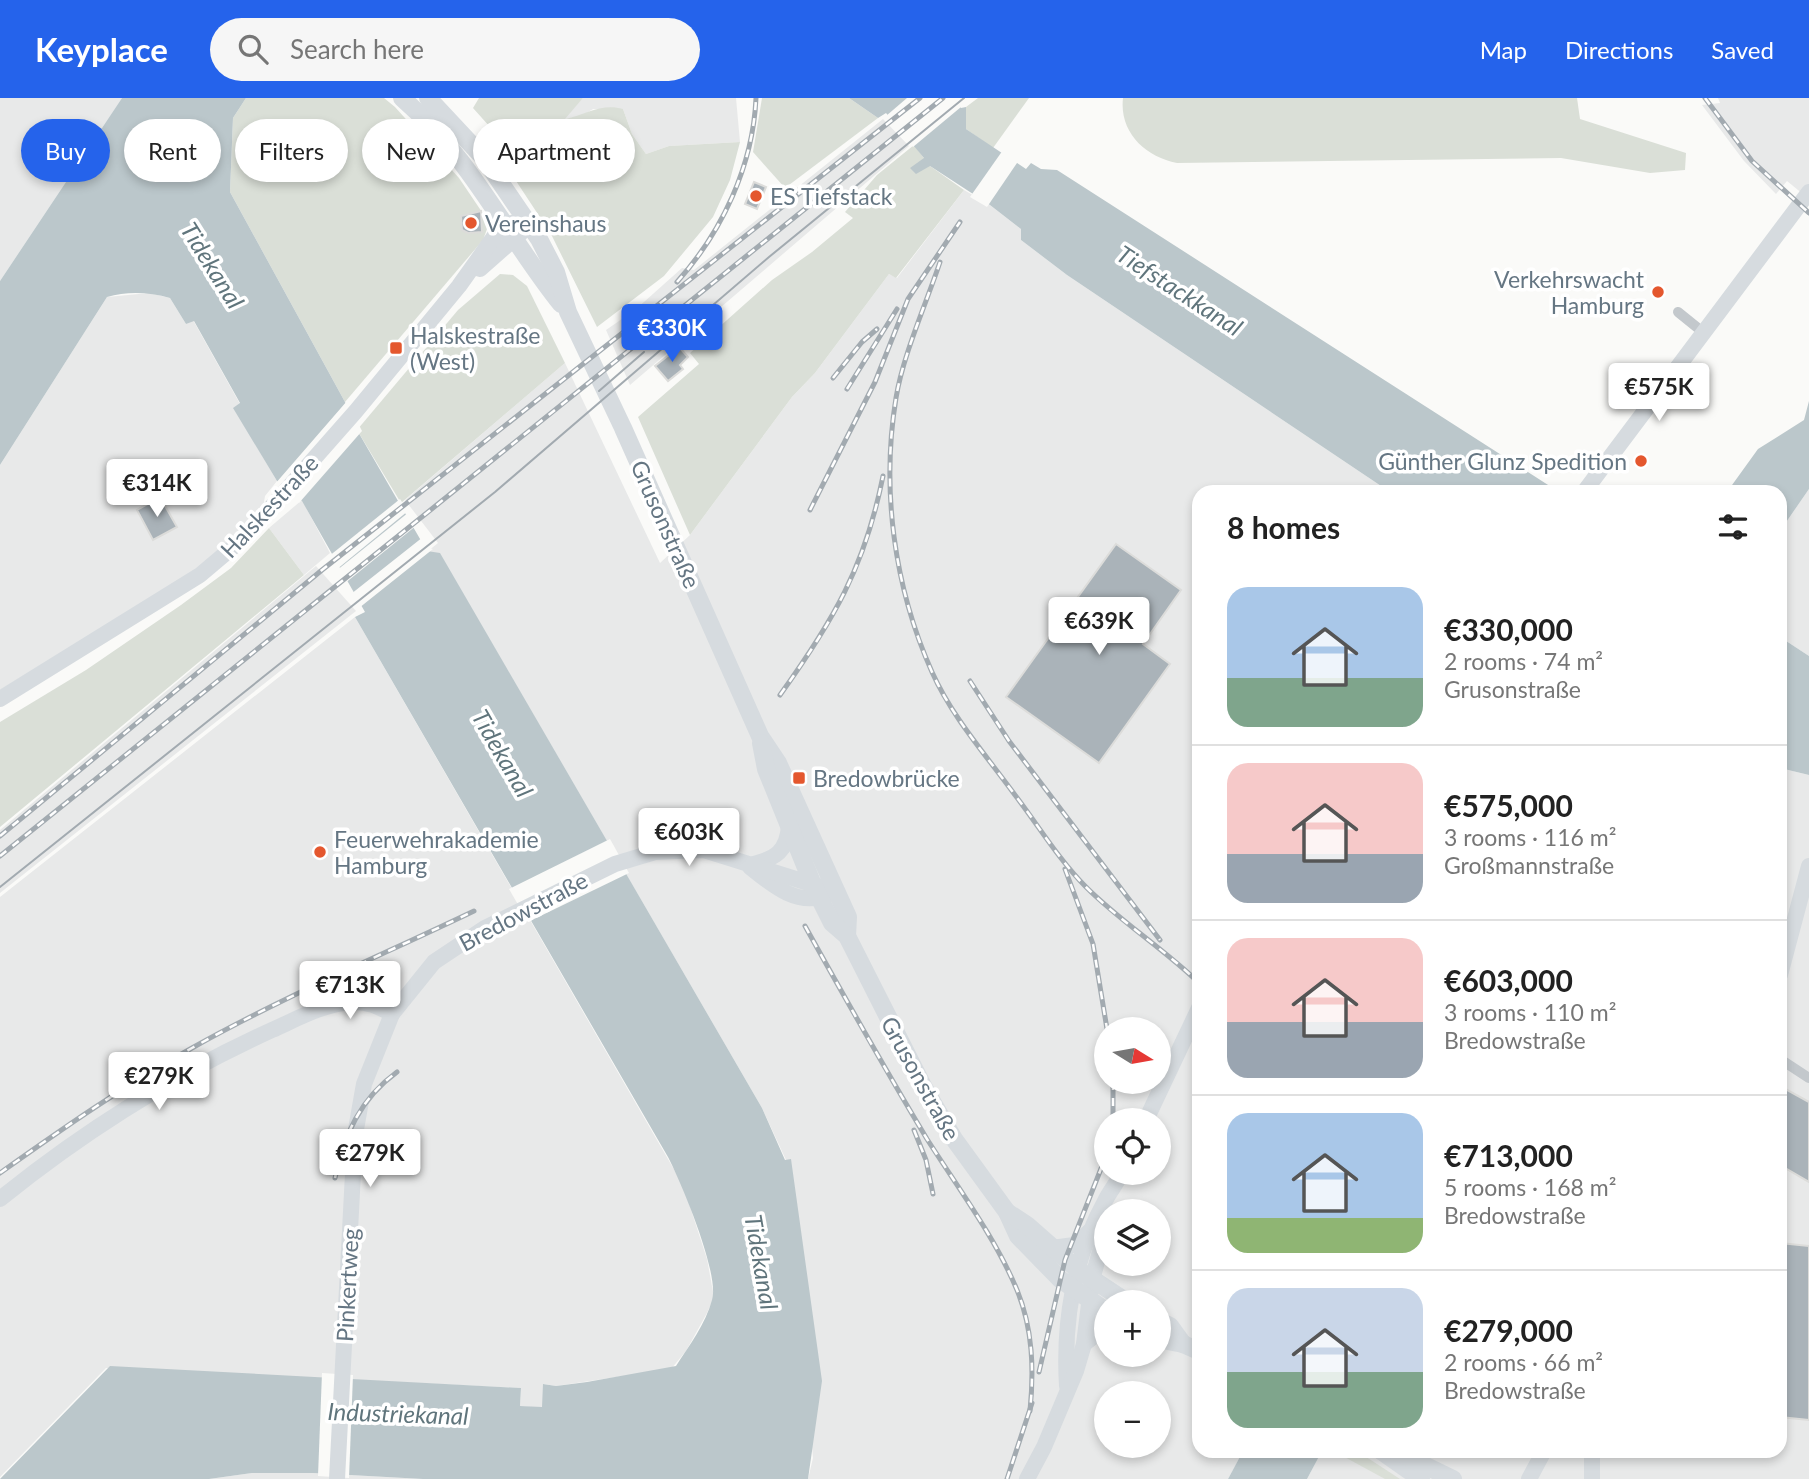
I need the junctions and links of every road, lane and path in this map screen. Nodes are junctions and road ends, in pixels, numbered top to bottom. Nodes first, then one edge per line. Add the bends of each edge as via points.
1 (421, 100) edge
2 (1809, 192) edge
3 (528, 222) junction
4 (512, 232) junction
5 (568, 312) junction
6 (1678, 312) dead end
7 (1704, 333) junction
8 (1589, 485) edge
9 (0, 699) edge
10 (760, 736) junction
11 (789, 827) junction
12 (748, 865) junction
13 (1809, 866) edge
14 (823, 891) junction
15 (1787, 949) edge
16 (392, 1014) junction
17 (1192, 1023) edge
18 (1787, 1064) edge
19 (1809, 1078) edge
20 (1152, 1108) edge
21 (0, 1199) edge
22 (1007, 1212) junction
23 (1094, 1232) edge
24 (1094, 1238) edge
25 (1052, 1248) junction
26 (1094, 1265) edge
27 (1077, 1269) junction
28 (1092, 1280) junction
29 (1072, 1289) junction
30 (1108, 1290) edge
31 (1089, 1300) junction
32 (1094, 1303) edge
33 (1171, 1327) edge
34 (1094, 1336) edge
35 (1171, 1343) edge
36 (1084, 1344) junction
37 (1191, 1348) edge
38 (1067, 1388) junction
39 (1391, 1458) edge
40 (1410, 1458) edge
41 (1540, 1458) edge
42 (1592, 1458) edge
43 (337, 1479) edge
44 (1027, 1479) edge
45 (1421, 1479) edge
46 (1453, 1479) edge
47 (1530, 1479) edge
48 (1592, 1479) edge

1 - 3 main road, Grusonstraße via 483,157
1 - 4 main road, Grusonstraße
2 - 7 street
3 - 4 street
3 - 5 main road, Grusonstraße via 556,272
4 - 5 main road, Grusonstraße
4 - 9 street, Halskestraße via 496,234 356,411 245,537 200,575
5 - 10 main road, Grusonstraße
6 - 7 street
7 - 8 street
10 - 11 main road, Grusonstraße via 766,769
10 - 14 main road, Grusonstraße via 778,763
11 - 12 street via 779,854
11 - 14 main road, Grusonstraße
12 - 14 street, Bredowstraße
12 - 16 street, Bredowstraße via 704,850 631,858 460,942 434,962
13 - 15 street
14 - 22 main road, Grusonstraße via 848,917 847,936 954,1139
16 - 21 street via 364,1002 333,1005 229,1050 123,1111
16 - 43 street, Pinkertweg via 371,1061 357,1114
17 - 20 street
18 - 19 street
22 - 25 main road, Grusonstraße
22 - 29 main road, Grusonstraße via 1018,1236
23 - 25 street via 1074,1245
24 - 27 street
25 - 27 main road, Grusonstraße
26 - 28 street
27 - 28 main road, Grusonstraße
27 - 29 street
28 - 30 main road, Grusonstraße
28 - 31 street
29 - 31 main road, Grusonstraße
29 - 38 street
31 - 32 main road, Grusonstraße
31 - 36 street
33 - 37 main road
34 - 36 street
35 - 37 main road
36 - 38 street
38 - 44 street via 1061,1411
39 - 45 main road
40 - 46 main road
41 - 47 street
42 - 48 street

